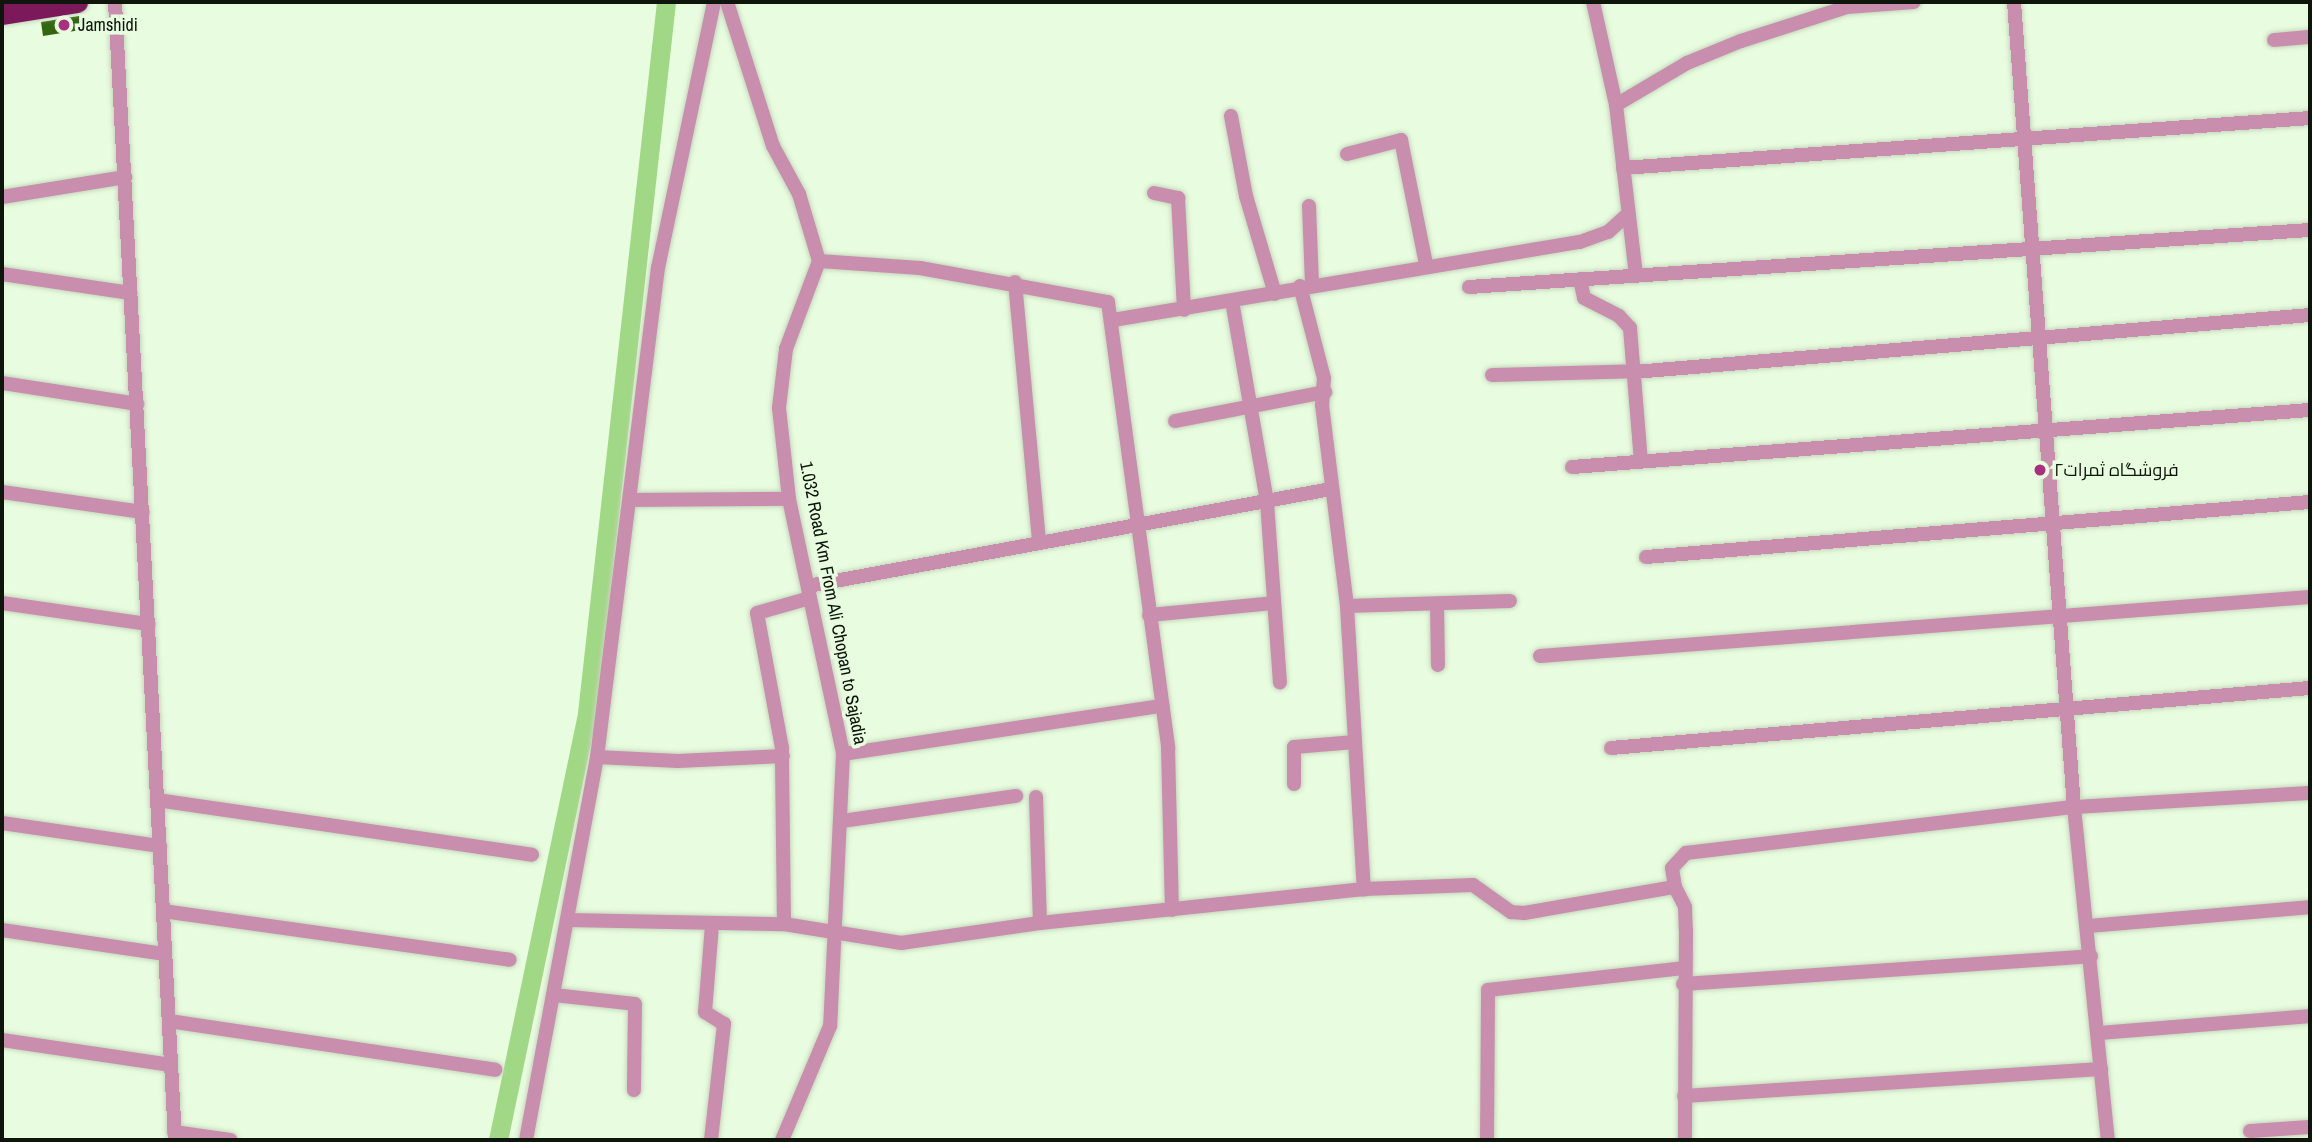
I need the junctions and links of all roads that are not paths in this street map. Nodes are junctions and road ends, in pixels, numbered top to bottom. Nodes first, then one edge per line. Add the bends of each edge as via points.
1 (77, 2) edge
2 (115, 2) edge
3 (714, 2) edge
4 (727, 2) edge
5 (1594, 2) edge
6 (1914, 2) edge
7 (2014, 2) edge
8 (2, 14) edge
9 (2310, 37) edge
10 (2274, 40) dead end
11 (1616, 106) junction
12 (1231, 116) dead end
13 (2310, 118) edge
14 (2024, 141) junction
15 (1347, 154) dead end
16 (1623, 168) junction
17 (125, 177) junction
18 (1154, 193) dead end
19 (2, 197) edge
20 (1310, 206) dead end
21 (1628, 214) junction
22 (2310, 230) edge
23 (2032, 248) junction
24 (819, 261) junction
25 (1426, 264) junction
26 (2, 274) edge
27 (1636, 275) junction
28 (1580, 279) junction
29 (1015, 282) junction
30 (1306, 285) junction
31 (1469, 287) dead end
32 (131, 293) junction
33 (1275, 294) junction
34 (1232, 301) junction
35 (1184, 310) junction
36 (2310, 314) edge
37 (1112, 320) junction
38 (2039, 340) junction
39 (1634, 371) junction
40 (1492, 376) dead end
41 (2, 383) edge
42 (1325, 391) junction
43 (137, 404) junction
44 (1252, 407) junction
45 (2310, 410) edge
46 (1175, 421) dead end
47 (2046, 433) junction
48 (1641, 461) junction
49 (1572, 467) dead end
50 (1331, 489) junction
51 (2, 492) edge
52 (789, 499) junction
53 (631, 500) junction
54 (1267, 502) junction
55 (2310, 502) edge
56 (143, 512) junction
57 (1137, 524) junction
58 (2053, 526) junction
59 (1040, 542) junction
60 (1646, 557) dead end
61 (809, 592) junction
62 (2310, 597) edge
63 (1510, 601) dead end
64 (2, 603) edge
65 (1273, 603) junction
66 (1437, 604) junction
67 (1348, 606) junction
68 (1149, 615) junction
69 (2060, 617) junction
70 (148, 624) junction
71 (1540, 656) dead end
72 (1438, 666) dead end
73 (1279, 683) dead end
74 (2310, 688) edge
75 (1162, 706) junction
76 (2067, 710) junction
77 (1355, 742) junction
78 (1611, 748) dead end
79 (843, 754) junction
80 (597, 757) junction
81 (783, 757) junction
82 (1294, 784) dead end
83 (2310, 793) edge
84 (1016, 796) dead end
85 (1036, 797) dead end
86 (157, 800) junction
87 (2074, 807) junction
88 (842, 821) junction
89 (2, 823) edge
90 (160, 846) junction
91 (532, 855) dead end
92 (1675, 887) junction
93 (1364, 889) junction
94 (2310, 907) edge
95 (1172, 910) junction
96 (163, 911) junction
97 (568, 920) junction
98 (1040, 923) junction
99 (784, 924) junction
100 (712, 925) junction
101 (2090, 926) junction
102 (2, 930) edge
103 (837, 933) junction
104 (165, 954) junction
105 (2091, 956) junction
106 (510, 960) dead end
107 (1683, 968) junction
108 (1683, 984) junction
109 (554, 995) junction
110 (2310, 1016) edge
111 (169, 1021) junction
112 (2100, 1032) junction
113 (2, 1040) edge
114 (171, 1065) junction
115 (2101, 1069) junction
116 (495, 1070) dead end
117 (634, 1090) dead end
118 (1684, 1096) junction
119 (2310, 1127) edge
120 (2250, 1132) dead end
121 (174, 1136) edge
122 (230, 1140) edge
123 (526, 1140) edge
124 (711, 1140) edge
125 (782, 1140) edge
126 (1487, 1140) edge
127 (1685, 1140) edge
128 (2108, 1140) edge

1 - 8 highway
2 - 17 street
3 - 53 street via 658,268
4 - 24 street via 774,146 799,194
5 - 11 street
6 - 11 street via 1847,7 1741,41 1687,63
7 - 14 street
9 - 10 street
11 - 16 street
12 - 33 street via 1246,196
13 - 14 street
14 - 16 street
14 - 23 street
15 - 25 street via 1401,140
16 - 21 street
17 - 19 street
17 - 32 street
18 - 35 street via 1178,198
20 - 30 street
21 - 25 street via 1608,232 1580,242
21 - 27 street
22 - 23 street
23 - 27 street
23 - 38 street
24 - 29 street via 920,268
24 - 52 street, 1.032 Road Km From Ali Chopan to Sajadia via 786,349 779,408
25 - 30 street
26 - 32 street
27 - 28 street
28 - 31 street
28 - 39 street via 1584,298 1627,322
29 - 37 street via 1106,301
29 - 59 street
30 - 33 street
30 - 42 street
32 - 43 street
33 - 34 street
34 - 35 street
34 - 44 street
35 - 37 street
36 - 38 street
37 - 57 street
38 - 39 street
38 - 47 street
39 - 40 street
39 - 48 street
41 - 43 street
42 - 44 street
42 - 50 street
43 - 56 street
44 - 46 street
44 - 54 street
45 - 47 street
47 - 48 street
47 - 58 street
48 - 49 street
50 - 54 street
50 - 67 street
51 - 56 street
52 - 53 street
52 - 61 street, 1.032 Road Km From Ali Chopan to Sajadia
53 - 80 street
54 - 57 street
54 - 65 street
55 - 58 street
56 - 70 street
57 - 59 street
57 - 68 street
58 - 60 street
58 - 69 street
59 - 61 street
61 - 79 street, 1.032 Road Km From Ali Chopan to Sajadia
61 - 81 street via 757,613
62 - 69 street
63 - 66 street
64 - 70 street
65 - 68 street
65 - 73 street
66 - 67 street
66 - 72 street
67 - 77 street
68 - 75 street
69 - 71 street
69 - 76 street
70 - 86 street
74 - 76 street
75 - 79 street
75 - 95 street
76 - 78 street
76 - 87 street
77 - 82 street via 1294,747
77 - 93 street
79 - 88 street, 1.032 Road Km From Ali Chopan to Sajadia
80 - 81 street via 678,761
80 - 97 street
81 - 99 street
83 - 87 street
84 - 88 street
85 - 98 street
86 - 90 street
86 - 91 street
87 - 92 street via 1686,853 1672,868
87 - 101 street
88 - 103 street, 1.032 Road Km From Ali Chopan to Sajadia
89 - 90 street
90 - 96 street
92 - 93 street via 1524,913 1511,912 1473,886
92 - 107 street via 1685,906
93 - 95 street
94 - 101 street
95 - 98 street
96 - 104 street
96 - 106 street
97 - 100 street
97 - 109 street
98 - 103 street via 901,943
99 - 100 street
99 - 103 street
100 - 124 street via 705,1012 724,1024
101 - 105 street
102 - 104 street
103 - 125 street, 1.032 Road Km From Ali Chopan to Sajadia via 830,1027
104 - 111 street
105 - 108 street
105 - 112 street
107 - 108 street
107 - 126 street via 1488,990
108 - 118 street
109 - 117 street via 635,1004
109 - 123 street
110 - 112 street
111 - 114 street
111 - 116 street
112 - 115 street
113 - 114 street
114 - 121 street
115 - 118 street
115 - 128 street
118 - 127 street
119 - 120 street
121 - 122 street

